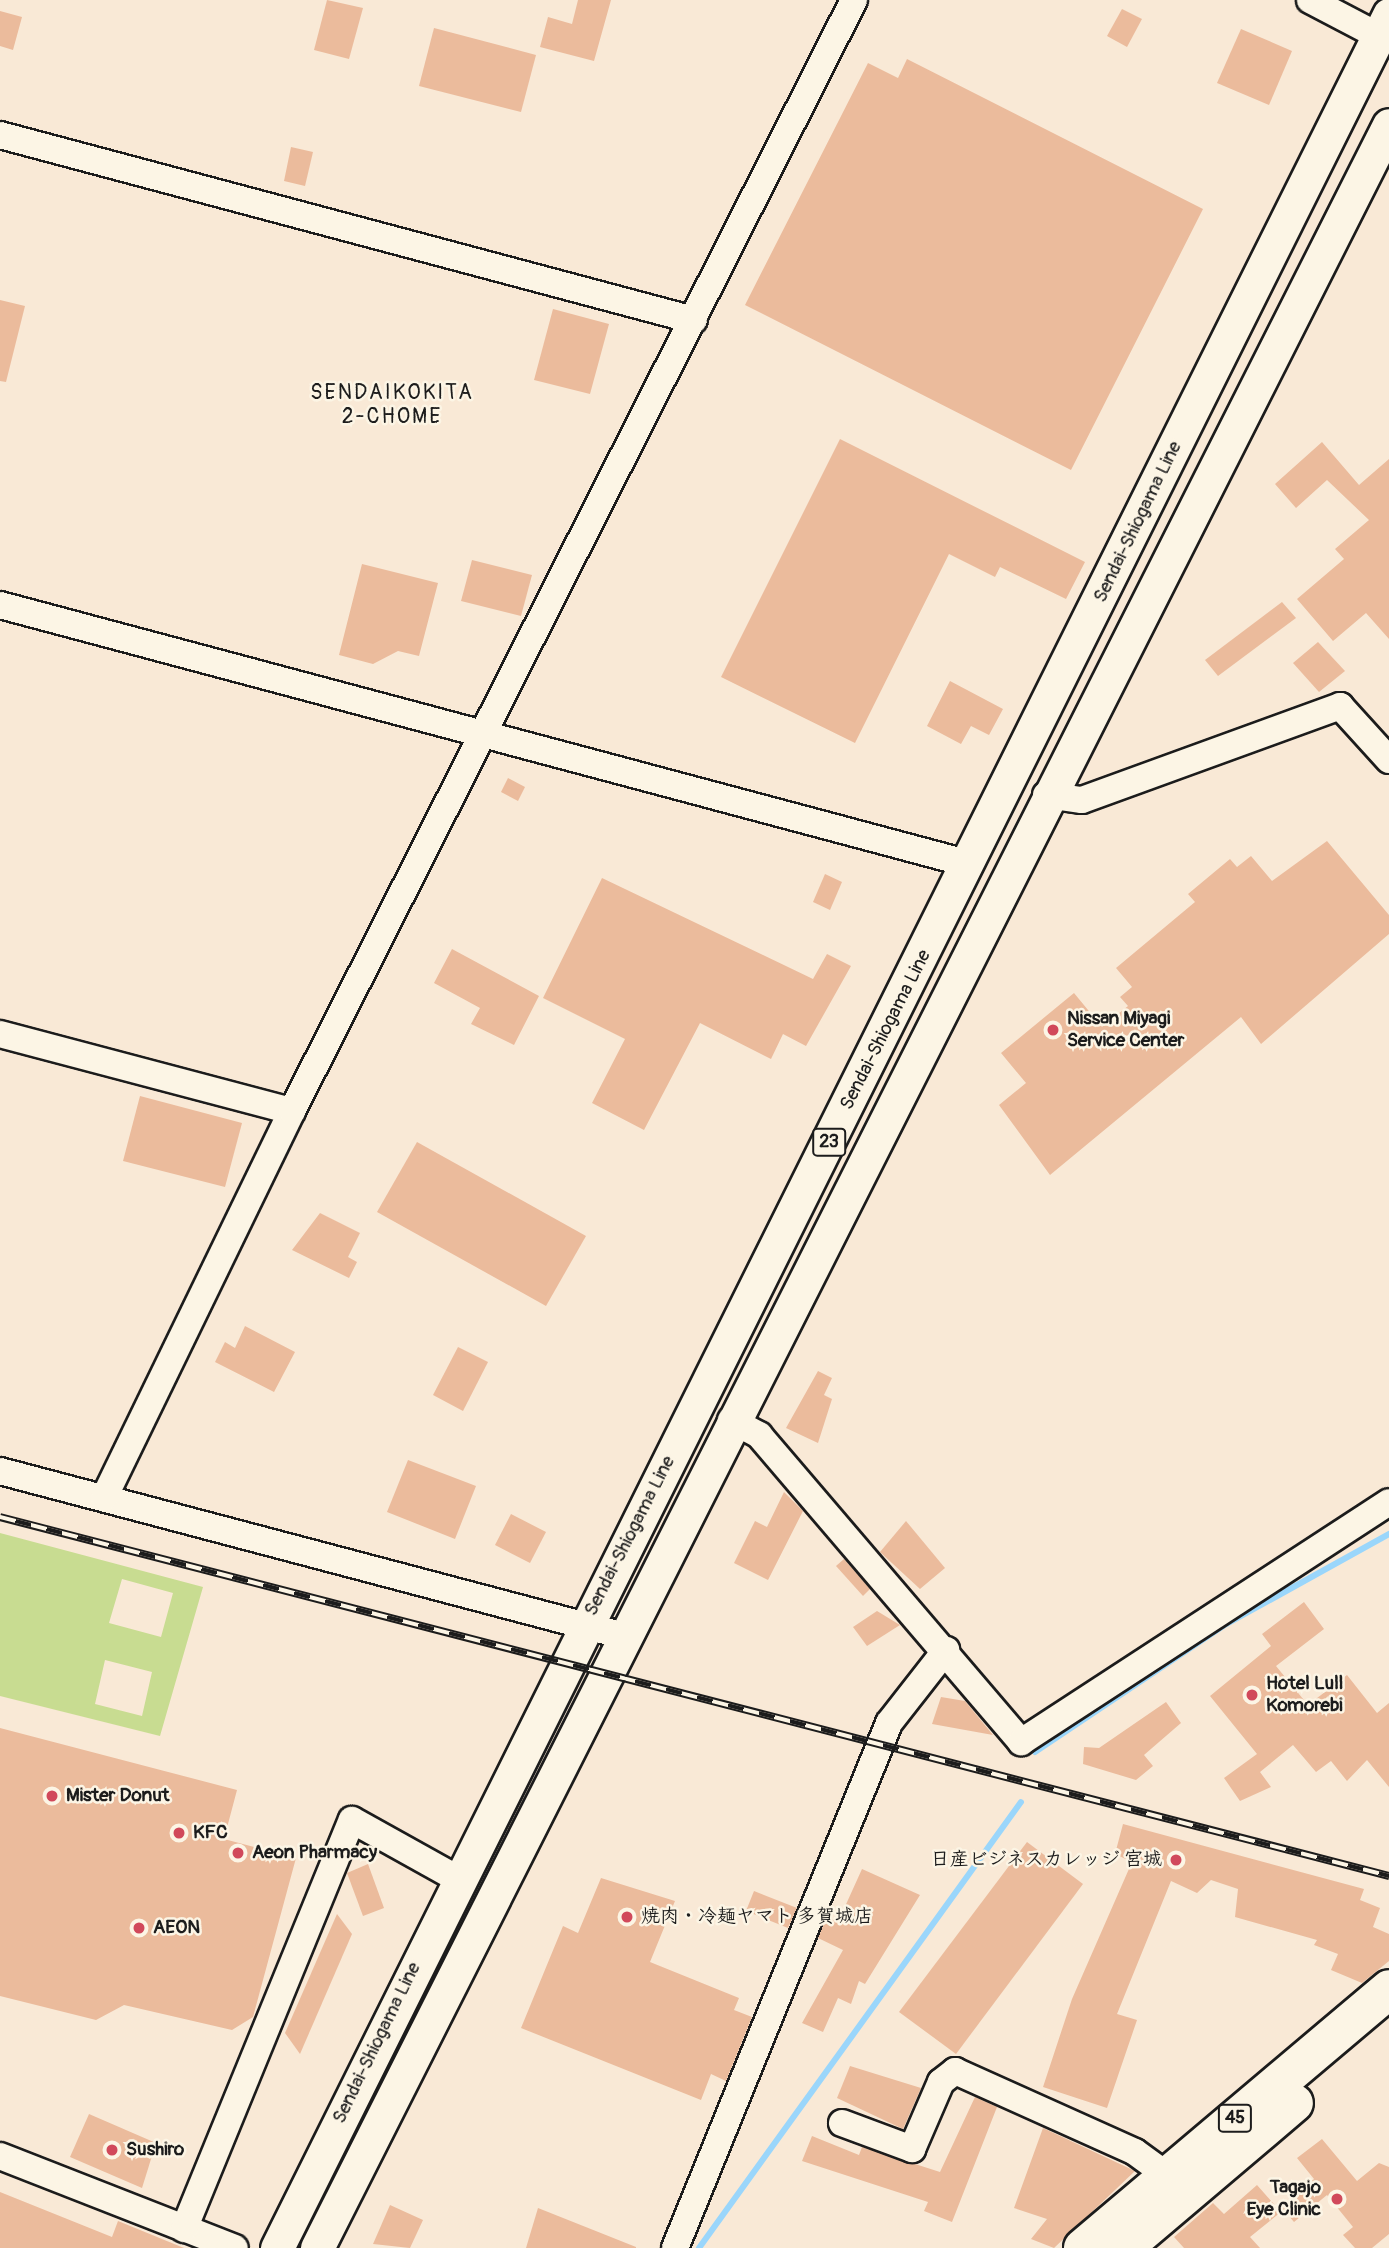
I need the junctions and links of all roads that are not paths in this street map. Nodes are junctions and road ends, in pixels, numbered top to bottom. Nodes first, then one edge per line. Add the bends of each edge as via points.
1 (854, 0) edge
2 (1310, 0) edge
3 (1386, 30) edge
4 (1389, 125) edge
5 (0, 135) edge
6 (694, 320) junction
7 (0, 605) edge
8 (486, 733) junction
9 (1389, 760) edge
10 (1046, 795) junction
11 (970, 864) junction
12 (0, 1034) edge
13 (292, 1111) junction
14 (731, 1420) junction
15 (0, 1471) edge
16 (104, 1499) junction
17 (1389, 1502) edge
18 (585, 1624) junction
19 (624, 1636) junction
20 (946, 1650) junction
21 (458, 1879) junction
22 (1389, 1989) edge
23 (1389, 2022) edge
24 (842, 2123) dead end
25 (0, 2156) edge
26 (1167, 2175) junction
27 (184, 2229) junction
28 (235, 2248) edge
29 (277, 2248) edge
30 (317, 2248) edge
31 (675, 2248) edge
32 (1083, 2248) edge
33 (1123, 2248) edge

1 - 6 street
2 - 3 street
3 - 11 main road, Sendai-Shiogama Line / 23
4 - 10 main road, Sendai-Shiogama Line / 23
5 - 6 street
6 - 8 street
7 - 8 street
8 - 11 street
8 - 13 street
9 - 10 street via 1340,706 1082,800
10 - 14 main road, Sendai-Shiogama Line / 23
11 - 18 main road, Sendai-Shiogama Line / 23
12 - 13 street
13 - 16 street
14 - 19 main road, Sendai-Shiogama Line / 23
14 - 20 street via 759,1435
15 - 16 street
16 - 18 street
17 - 20 street via 1021,1742
18 - 19 street
18 - 21 main road, Sendai-Shiogama Line / 23
19 - 30 main road, Sendai-Shiogama Line / 23
20 - 31 street via 889,1723
21 - 27 street via 352,1820
21 - 29 main road, Sendai-Shiogama Line / 23
22 - 26 highway, 45
23 - 33 highway, 45
24 - 26 street via 912,2149 941,2082 955,2071 1135,2152
25 - 27 street
26 - 32 highway, 45
27 - 28 street

